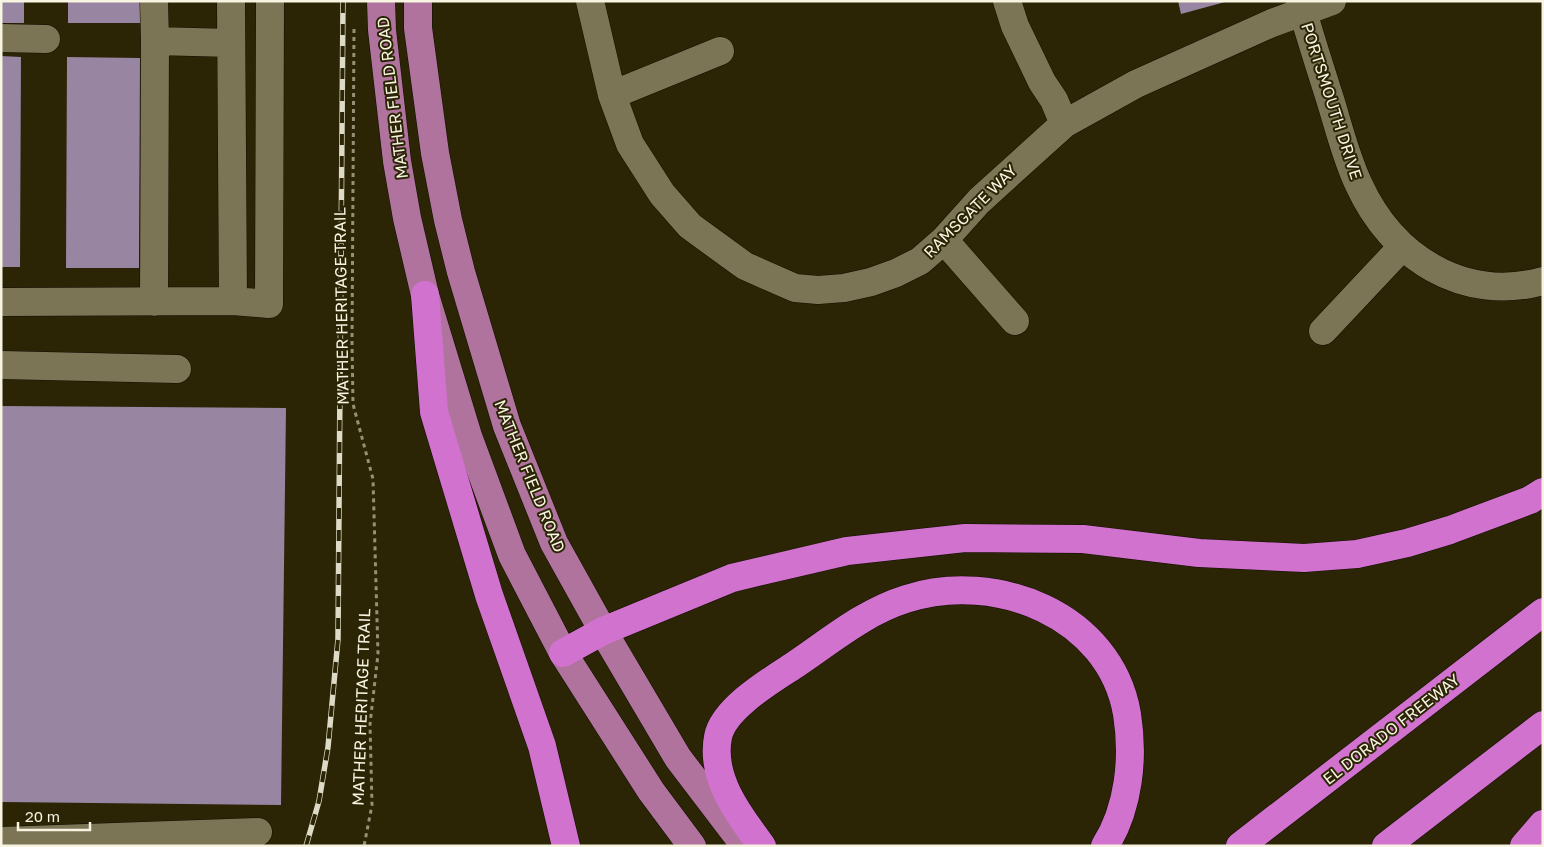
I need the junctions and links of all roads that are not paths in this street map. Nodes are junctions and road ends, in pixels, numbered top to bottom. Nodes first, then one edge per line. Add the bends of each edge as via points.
1 (154, 1) edge
2 (231, 1) edge
3 (270, 1) edge
4 (381, 1) edge
5 (418, 1) edge
6 (590, 1) edge
7 (1007, 1) edge
8 (1332, 1) edge
9 (1302, 6) edge
10 (1, 38) edge
11 (46, 39) dead end
12 (155, 41) junction
13 (231, 43) junction
14 (720, 51) dead end
15 (612, 95) junction
16 (1064, 124) junction
17 (944, 240) junction
18 (1402, 247) junction
19 (1543, 281) edge
20 (424, 295) junction
21 (234, 301) junction
22 (1, 302) edge
23 (154, 302) junction
24 (1015, 321) dead end
25 (1323, 331) dead end
26 (1, 365) edge
27 (177, 368) dead end
28 (1543, 492) edge
29 (1543, 612) edge
30 (603, 631) junction
31 (563, 653) junction
32 (1543, 725) edge
33 (1543, 824) edge
34 (258, 832) dead end
35 (1, 841) edge
36 (82, 842) edge
37 (566, 846) edge
38 (692, 846) edge
39 (745, 846) edge
40 (762, 846) edge
41 (1105, 846) edge
42 (1240, 846) edge
43 (1386, 846) edge
44 (1524, 846) edge

1 - 12 street
2 - 13 street
3 - 21 street via 269,304
4 - 20 main road, MATHER FIELD ROAD via 397,161
5 - 30 main road, MATHER FIELD ROAD via 418,28 435,153 448,220 469,299 507,426 550,534
6 - 15 street, RAMSGATE WAY
7 - 16 street via 1026,49
8 - 9 street, RAMSGATE WAY
9 - 16 street, RAMSGATE WAY via 1272,23 1136,84
9 - 18 street, PORTSMOUTH DRIVE via 1359,186
10 - 11 street
12 - 13 street
12 - 23 street
13 - 21 street
14 - 15 street
15 - 17 street, RAMSGATE WAY via 630,144 662,194 690,226 745,266 795,288 844,288 896,273 920,261
16 - 17 street, RAMSGATE WAY via 979,201
17 - 24 street
18 - 19 street, PORTSMOUTH DRIVE via 1435,271 1462,282 1517,287
18 - 25 street
20 - 31 main road, MATHER FIELD ROAD via 468,436 512,555
20 - 37 highway via 434,412 489,595 542,746
21 - 23 street
22 - 23 street
26 - 27 street
28 - 30 highway via 1530,500 1415,541 1356,554 1313,558 1199,553 1083,539 965,538 847,551 732,578
29 - 42 highway, EL DORADO FREEWAY
30 - 31 highway
30 - 39 main road, MATHER FIELD ROAD via 678,758
31 - 38 main road, MATHER FIELD ROAD via 651,791
32 - 43 highway
33 - 44 highway
34 - 36 street
35 - 36 street
40 - 41 highway via 737,813 722,781 717,758 718,736 729,715 756,691 883,608 931,593 969,590 1007,595 1054,614 1085,635 1109,666 1124,695 1130,763 1121,809

